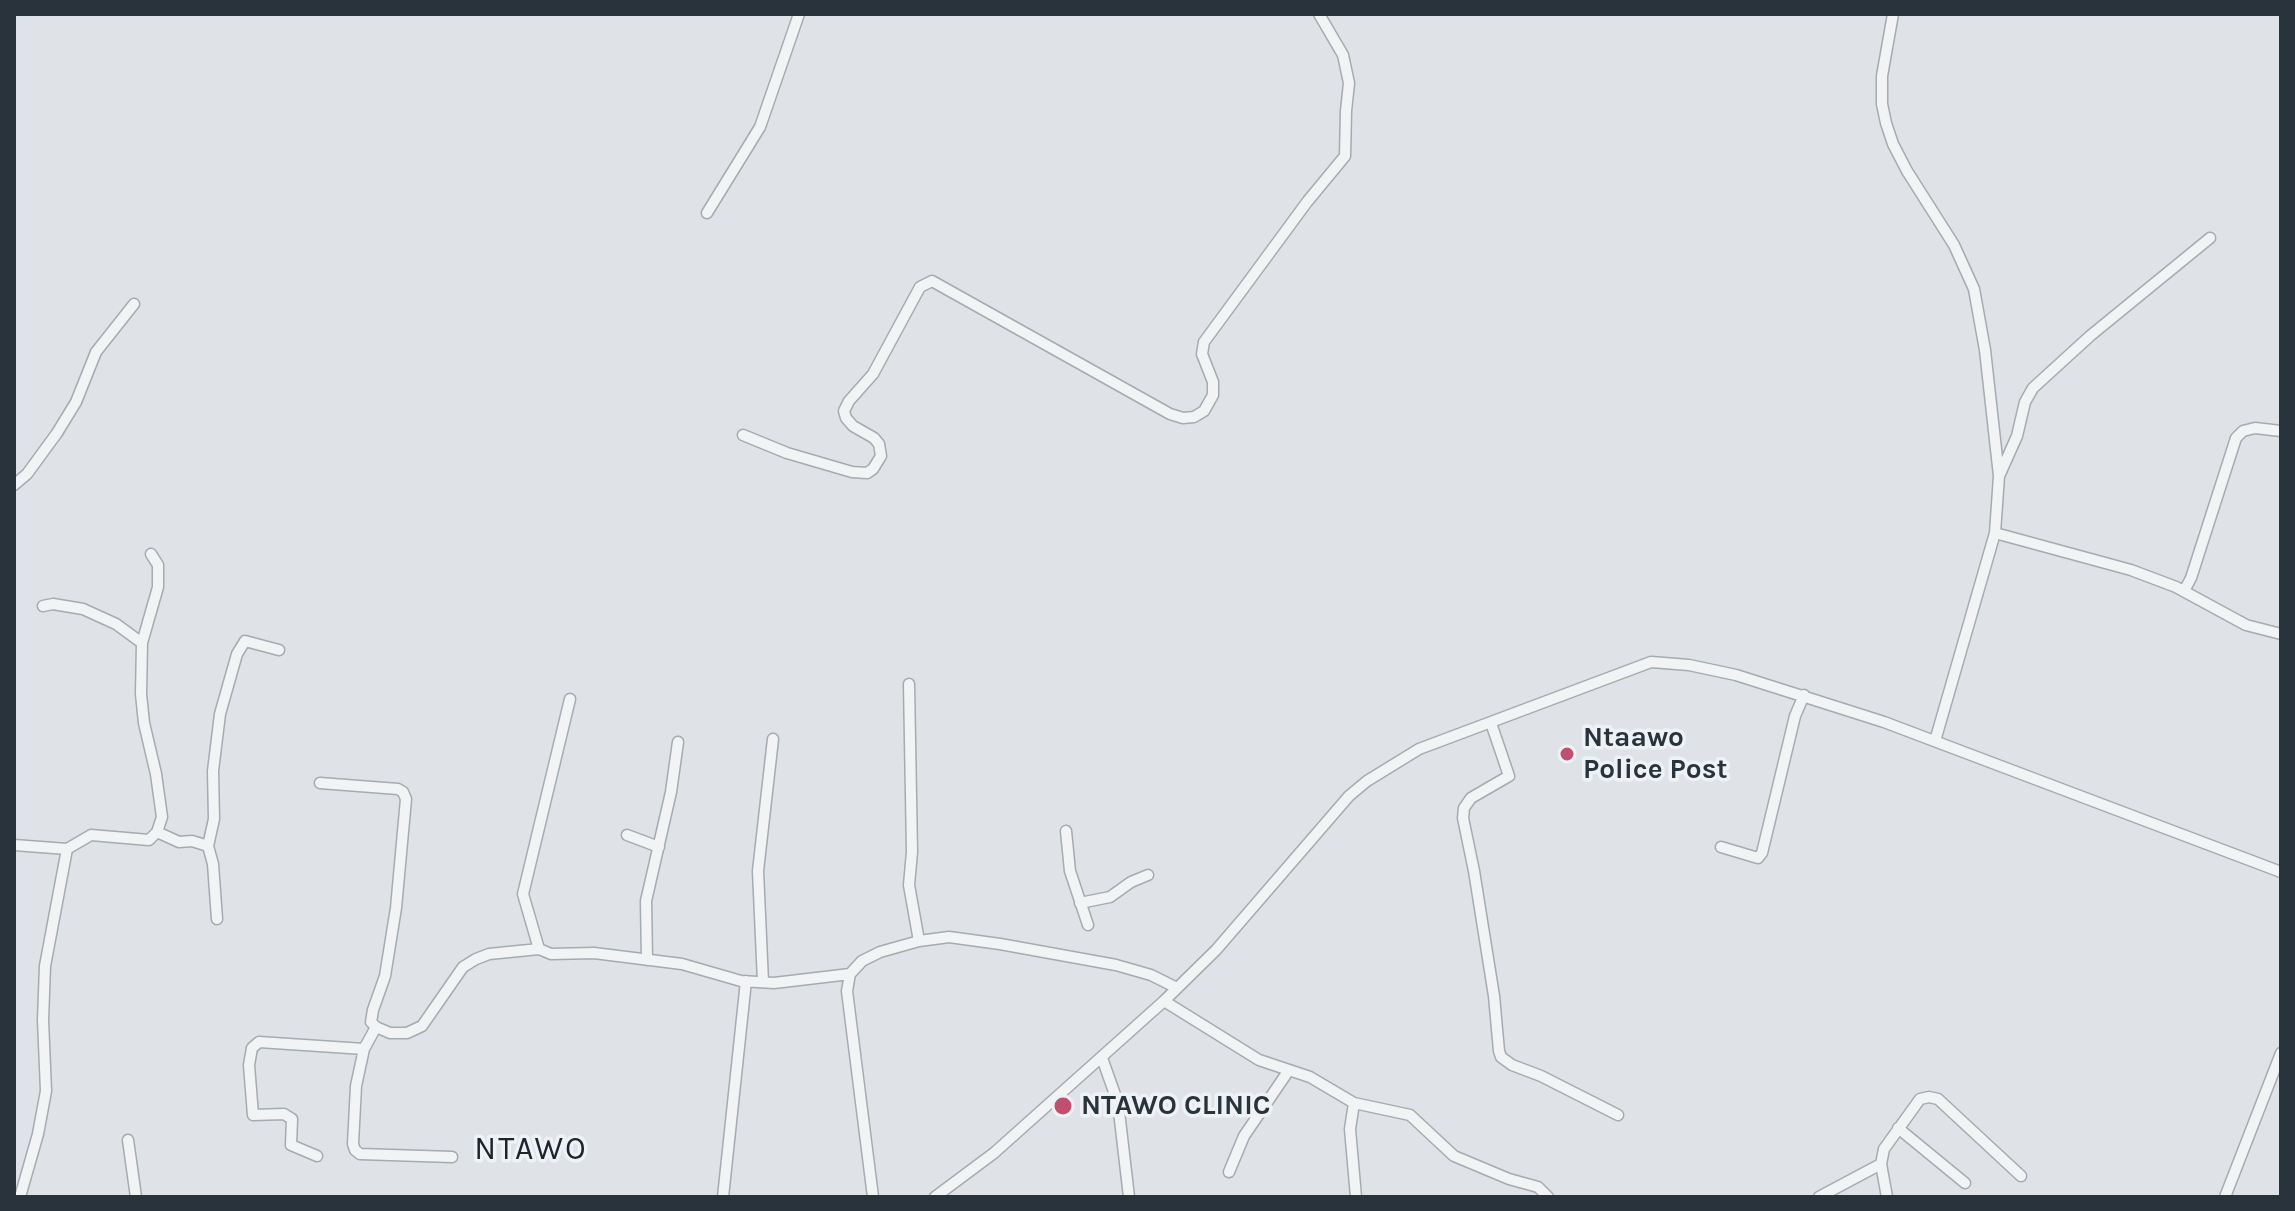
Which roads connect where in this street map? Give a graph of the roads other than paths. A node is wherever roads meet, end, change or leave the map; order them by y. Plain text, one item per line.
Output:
1 (799, 14) edge
2 (1319, 14) edge
3 (1893, 14) edge
4 (707, 213) dead end
5 (2210, 238) dead end
6 (134, 304) dead end
7 (2281, 431) edge
8 (743, 435) dead end
9 (1999, 476) junction
10 (14, 485) edge
11 (1995, 533) junction
12 (151, 554) dead end
13 (2184, 591) junction
14 (43, 606) dead end
15 (2281, 634) edge
16 (142, 643) junction
17 (279, 650) dead end
18 (909, 684) dead end
19 (1804, 695) junction
20 (570, 699) dead end
21 (1491, 723) junction
22 (773, 739) dead end
23 (1935, 741) junction
24 (678, 742) dead end
25 (320, 783) dead end
26 (1066, 831) dead end
27 (157, 832) junction
28 (627, 835) dead end
29 (14, 845) edge
30 (208, 846) junction
31 (659, 847) junction
32 (1721, 847) dead end
33 (67, 849) junction
34 (2281, 872) edge
35 (1148, 875) dead end
36 (1080, 903) junction
37 (217, 919) dead end
38 (1088, 925) dead end
39 (919, 941) junction
40 (539, 949) junction
41 (647, 960) junction
42 (850, 974) junction
43 (746, 981) junction
44 (763, 982) junction
45 (1177, 988) junction
46 (1164, 1001) junction
47 (376, 1027) junction
48 (364, 1049) junction
49 (2281, 1053) edge
50 (1102, 1058) junction
51 (1289, 1070) junction
52 (1354, 1103) junction
53 (1618, 1115) dead end
54 (1898, 1128) junction
55 (128, 1140) dead end
56 (317, 1156) dead end
57 (452, 1157) dead end
58 (1881, 1164) junction
59 (1229, 1172) dead end
60 (2021, 1176) dead end
61 (1965, 1183) dead end
62 (20, 1197) edge
63 (136, 1197) edge
64 (723, 1197) edge
65 (873, 1197) edge
66 (935, 1197) edge
67 (1129, 1197) edge
68 (1356, 1197) edge
69 (1548, 1197) edge
70 (1819, 1197) edge
71 (1887, 1197) edge
72 (2225, 1197) edge

1 - 4 street
2 - 8 street
3 - 9 street
5 - 9 street
6 - 10 street
7 - 13 street
9 - 11 street
11 - 13 street
11 - 23 street
12 - 16 street
13 - 15 street
14 - 16 street
16 - 27 street
17 - 30 street
18 - 39 street
19 - 21 street
19 - 23 street
19 - 32 street
20 - 40 street
21 - 45 street
21 - 53 street
22 - 44 street
23 - 34 street
24 - 31 street
25 - 47 street
26 - 36 street
27 - 30 street
27 - 33 street
28 - 31 street
29 - 33 street
30 - 37 street
31 - 41 street
33 - 62 street
35 - 36 street
36 - 38 street
39 - 42 street
39 - 45 street
40 - 41 street
40 - 47 street
41 - 43 street
42 - 44 street
42 - 65 street
43 - 44 street
43 - 64 street
45 - 46 street
46 - 50 street
46 - 51 street
47 - 48 street
48 - 56 street
48 - 57 street
49 - 72 street
50 - 66 street
50 - 67 street
51 - 52 street
51 - 59 street
52 - 68 street
52 - 69 street
54 - 58 street
54 - 60 street
54 - 61 street
55 - 63 street
58 - 70 street
58 - 71 street

